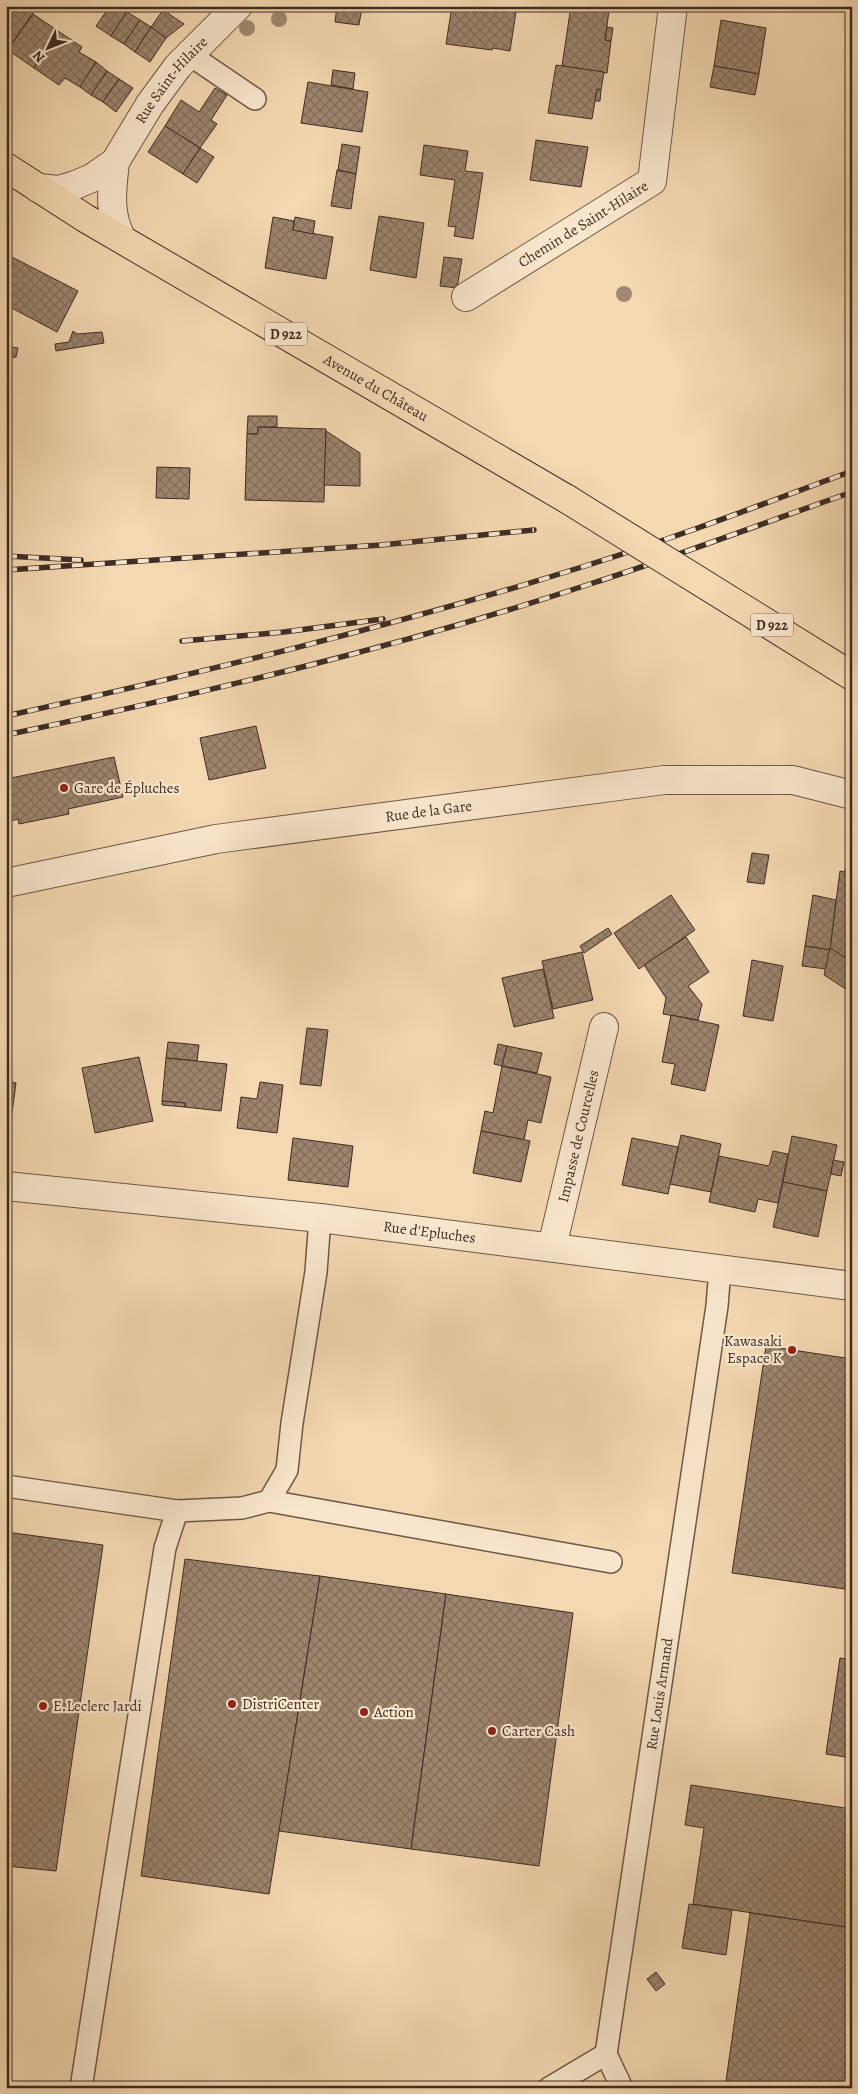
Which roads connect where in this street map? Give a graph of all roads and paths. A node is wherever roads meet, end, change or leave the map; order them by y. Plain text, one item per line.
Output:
1 (238, 6) edge
2 (673, 6) edge
3 (190, 55) junction
4 (255, 99) dead end
5 (114, 162) junction
6 (6, 168) edge
7 (38, 188) junction
8 (122, 239) junction
9 (466, 297) dead end
10 (852, 676) edge
11 (852, 795) edge
12 (6, 883) edge
13 (604, 1026) dead end
14 (6, 1186) edge
15 (320, 1218) junction
16 (552, 1247) junction
17 (720, 1269) junction
18 (852, 1286) edge
19 (6, 1486) edge
20 (269, 1501) junction
21 (177, 1511) junction
22 (612, 1562) dead end
23 (606, 2054) junction
24 (81, 2088) edge
25 (549, 2088) edge
26 (622, 2088) edge

1 - 3 street, Rue Saint-Hilaire
2 - 9 street, Chemin de Saint-Hilaire
3 - 4 lane
3 - 5 street, Rue Saint-Hilaire
5 - 7 street
5 - 8 street
6 - 7 main road, Avenue du Château / D 922
7 - 8 main road, Avenue du Château / D 922
8 - 10 main road, Avenue du Château / D 922, bridge
11 - 12 street, Rue de la Gare
13 - 16 street, Impasse de Courcelles
14 - 15 street, Rue d'Epluches
15 - 16 street, Rue d'Epluches
15 - 20 lane
16 - 17 street, Rue d'Epluches
17 - 18 street, Rue d'Epluches
17 - 23 lane, Rue Louis Armand
19 - 21 lane
20 - 21 lane
20 - 22 lane
21 - 24 lane
23 - 25 lane
23 - 26 lane

